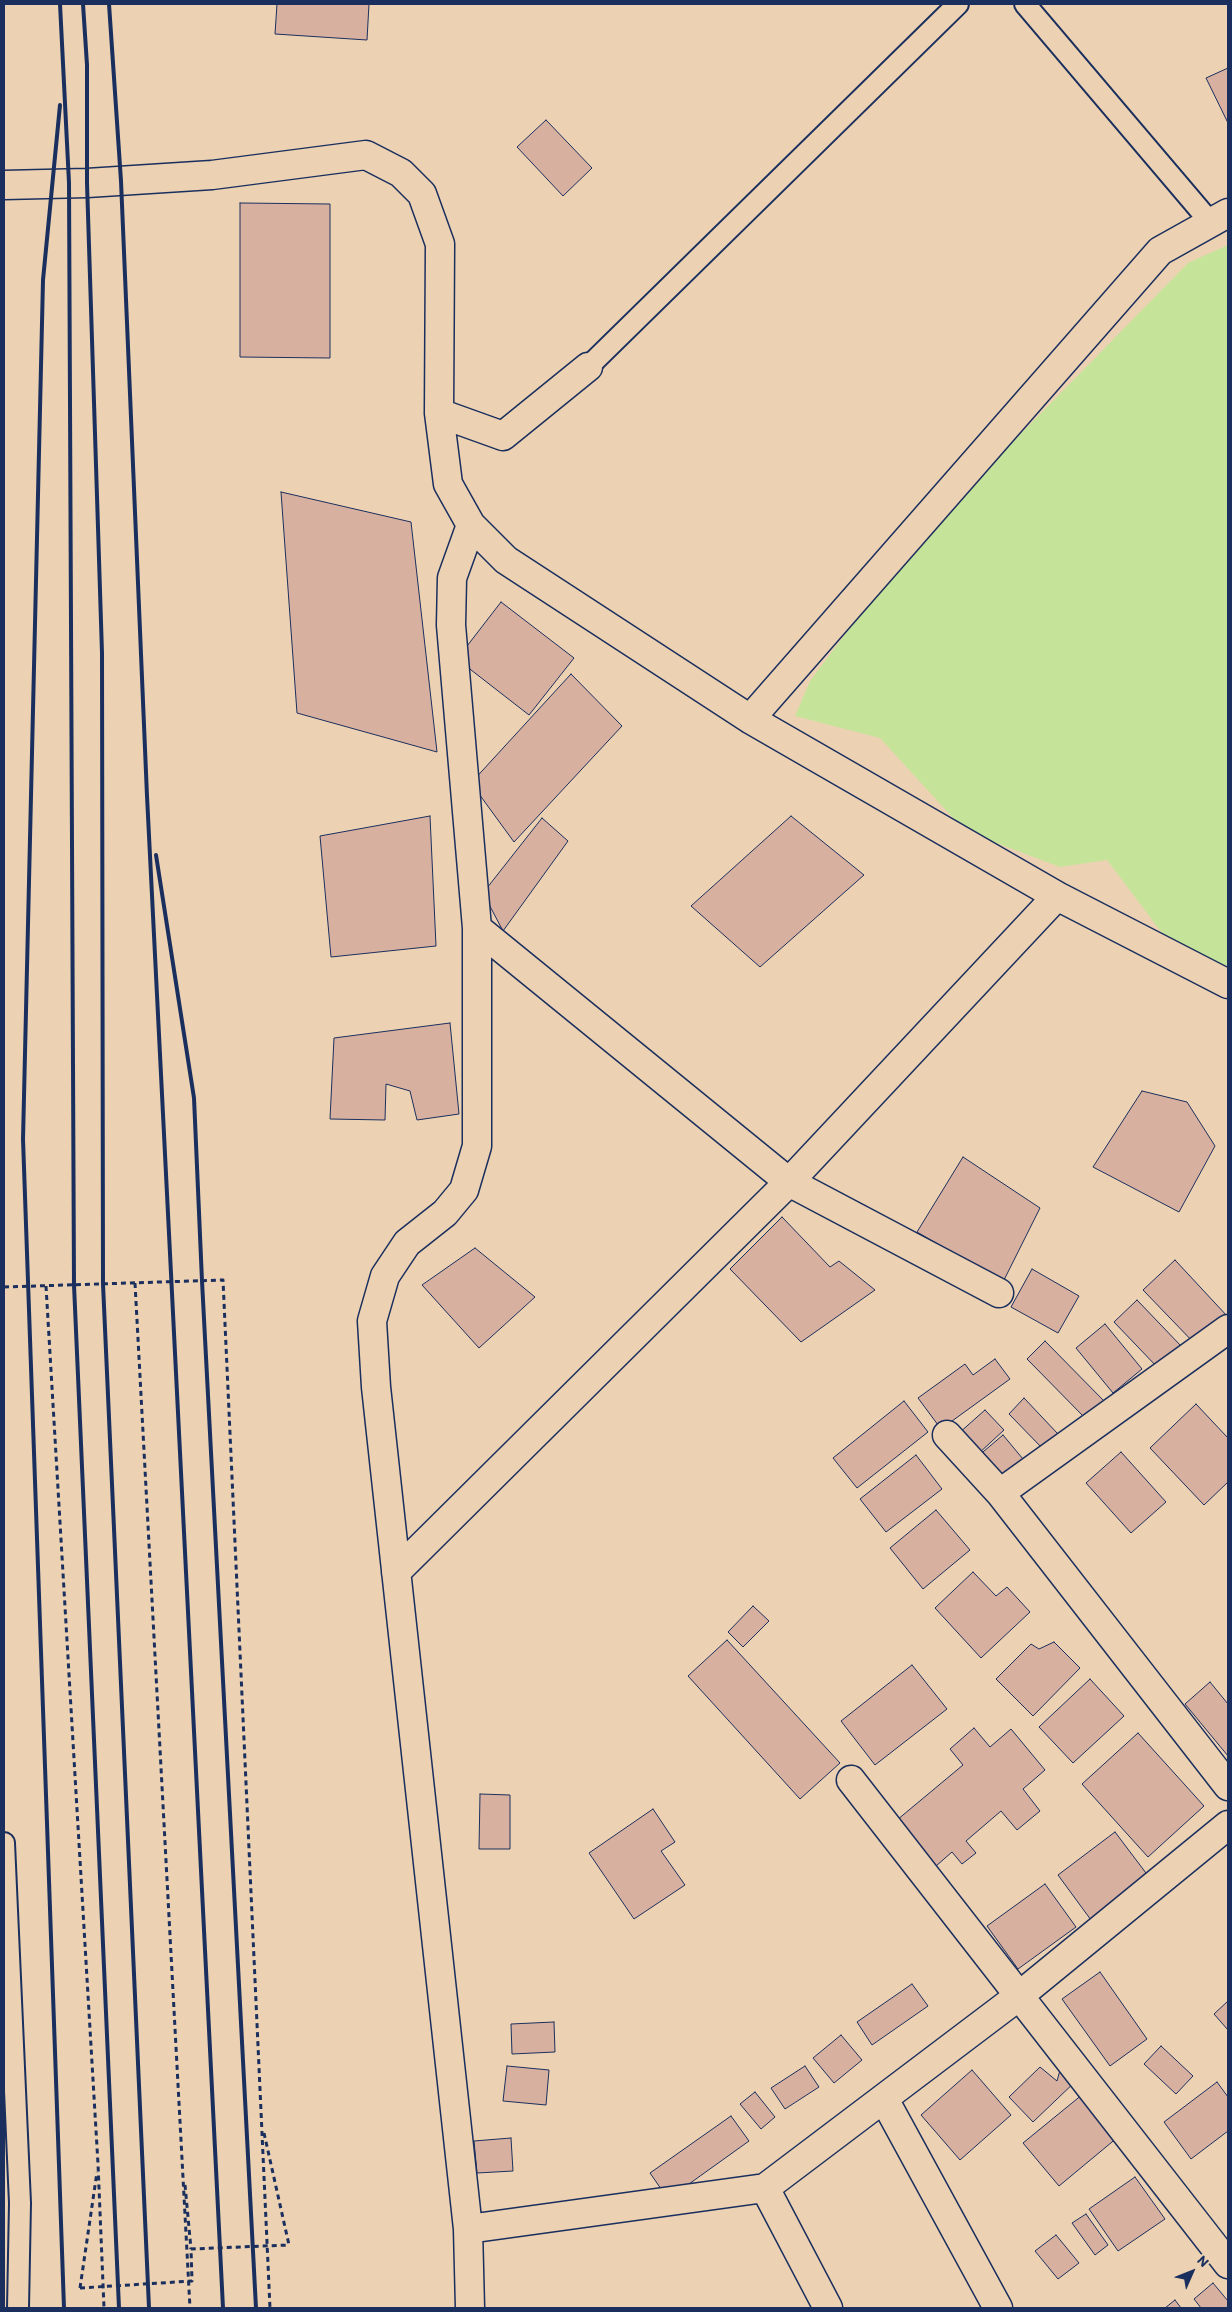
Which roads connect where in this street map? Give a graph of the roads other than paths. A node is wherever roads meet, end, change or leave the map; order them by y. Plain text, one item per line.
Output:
1 (958, 4) edge
2 (1025, 4) edge
3 (4, 185) edge
4 (1220, 218) edge
5 (588, 367) joint
6 (439, 413) junction
7 (470, 525) junction
8 (750, 718) junction
9 (1057, 896) junction
10 (477, 928) junction
11 (1228, 984) edge
12 (789, 1182) junction
13 (999, 1293) dead end
14 (1228, 1329) edge
15 (947, 1435) dead end
16 (1000, 1493) junction
17 (396, 1572) junction
18 (851, 1780) dead end
19 (1228, 1786) edge
20 (1228, 1825) edge
21 (4, 1843) edge
22 (1019, 1996) junction
23 (884, 2099) junction
24 (765, 2188) junction
25 (468, 2229) junction
26 (1228, 2264) edge
27 (18, 2308) edge
28 (470, 2308) edge
29 (828, 2308) edge
30 (998, 2308) edge

1 - 5 lane
2 - 4 lane
3 - 6 street
4 - 8 street
5 - 6 street
6 - 7 street
7 - 8 street
7 - 10 street
8 - 9 street
9 - 11 street
9 - 12 street
10 - 12 street
10 - 17 street
12 - 13 street
12 - 17 street
14 - 16 street
15 - 16 street
16 - 19 street
17 - 25 street
18 - 22 street
20 - 22 street
21 - 27 lane
22 - 23 street
22 - 26 street
23 - 24 street
23 - 30 street
24 - 25 street
24 - 29 street
25 - 28 street

